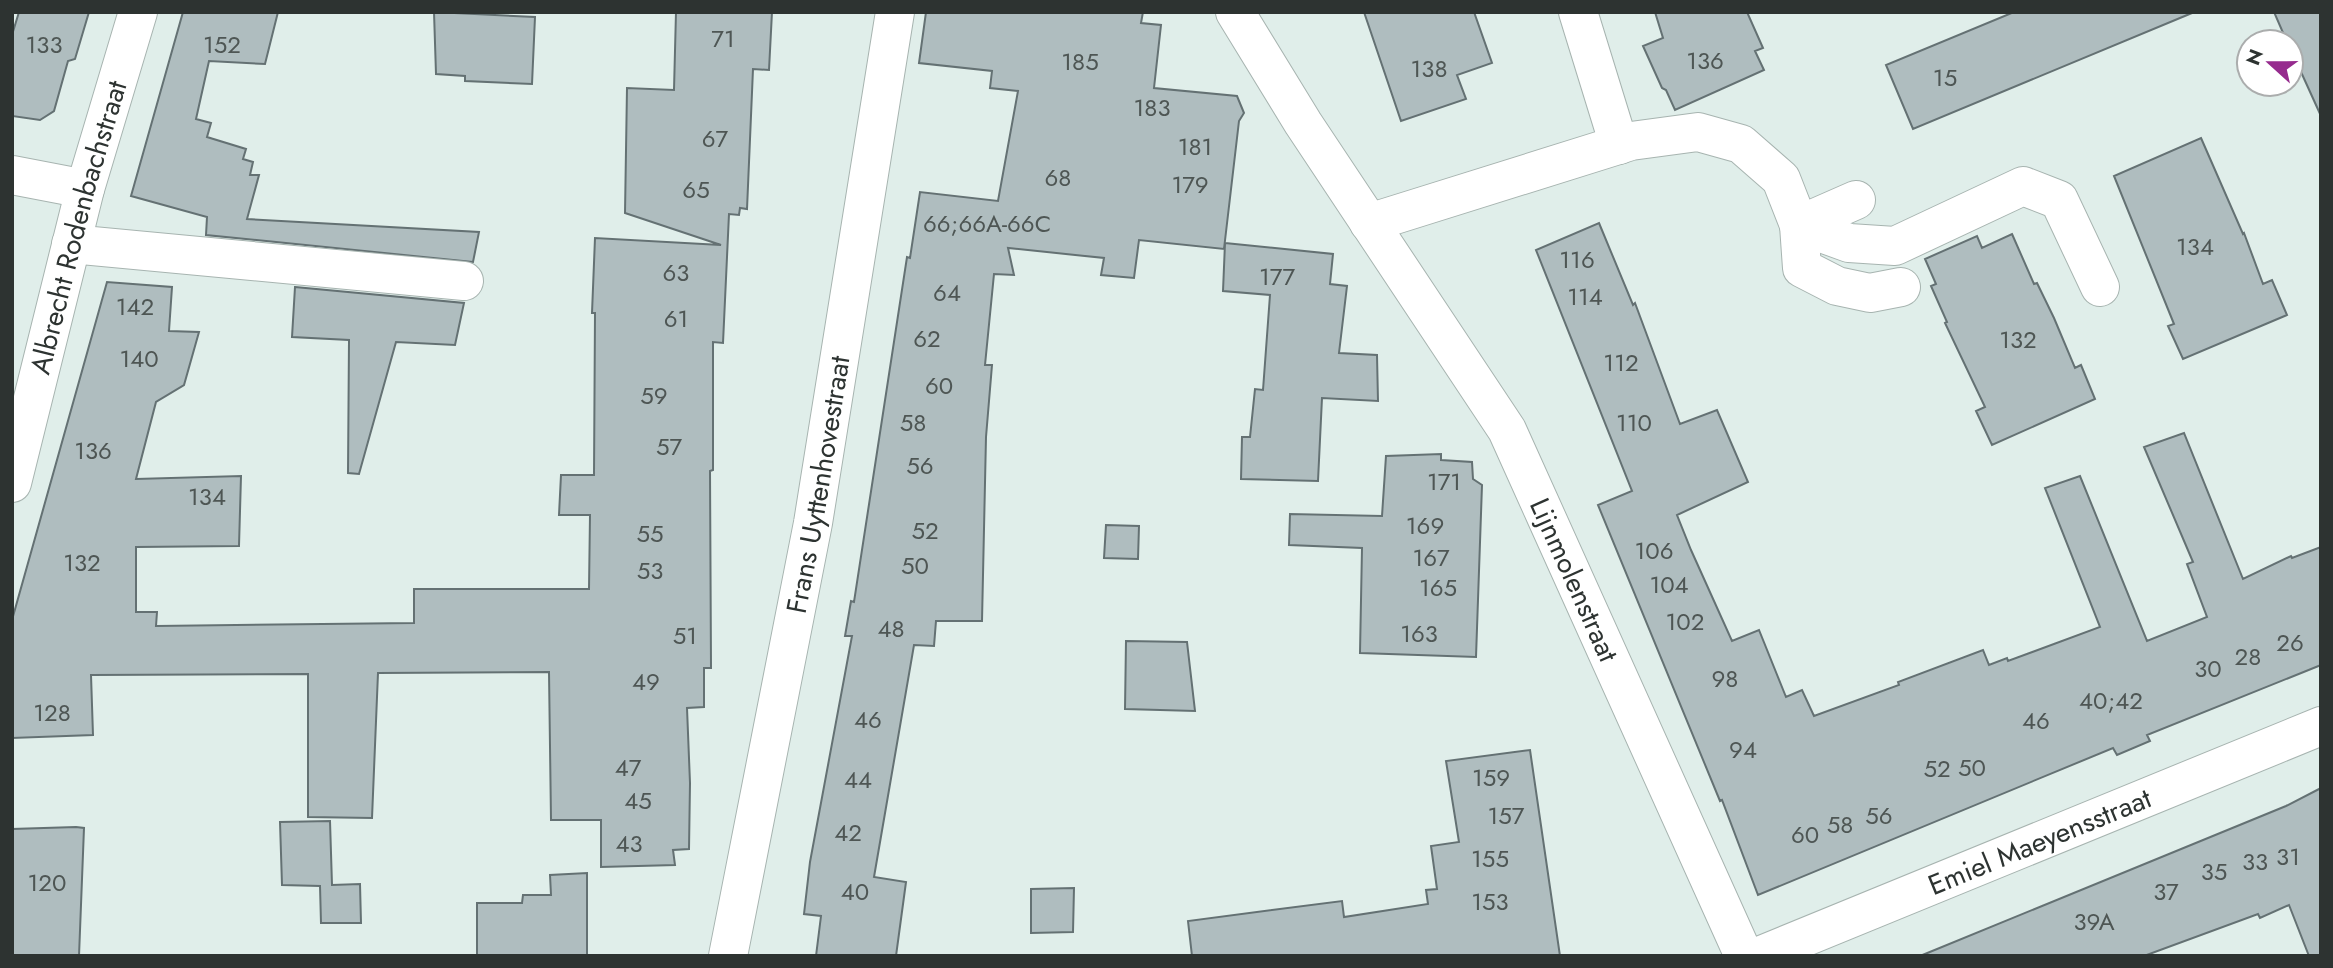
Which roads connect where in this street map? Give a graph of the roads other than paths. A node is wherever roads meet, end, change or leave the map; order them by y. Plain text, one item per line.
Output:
1 (138, 12) edge
2 (895, 12) edge
3 (1235, 12) edge
4 (1578, 12) edge
5 (1619, 145) junction
6 (12, 174) edge
7 (85, 189) junction
8 (1856, 200) dead end
9 (1369, 223) junction
10 (1799, 225) junction
11 (71, 244) junction
12 (464, 281) dead end
13 (1901, 287) dead end
14 (2100, 287) dead end
15 (12, 483) edge
16 (2321, 726) edge
17 (728, 956) edge
18 (1744, 956) edge
19 (1759, 956) edge

1 - 7 street, Albrecht Rodenbachstraat
2 - 17 street, Frans Uyttenhovestraat
3 - 9 street, Lijnmolenstraat
4 - 5 street
5 - 9 street
5 - 10 street
6 - 7 street
7 - 11 street, Albrecht Rodenbachstraat
8 - 10 street
9 - 18 street, Lijnmolenstraat
10 - 13 street
10 - 14 street
11 - 12 street
11 - 15 street, Albrecht Rodenbachstraat
16 - 19 street, Emiel Maeyensstraat

